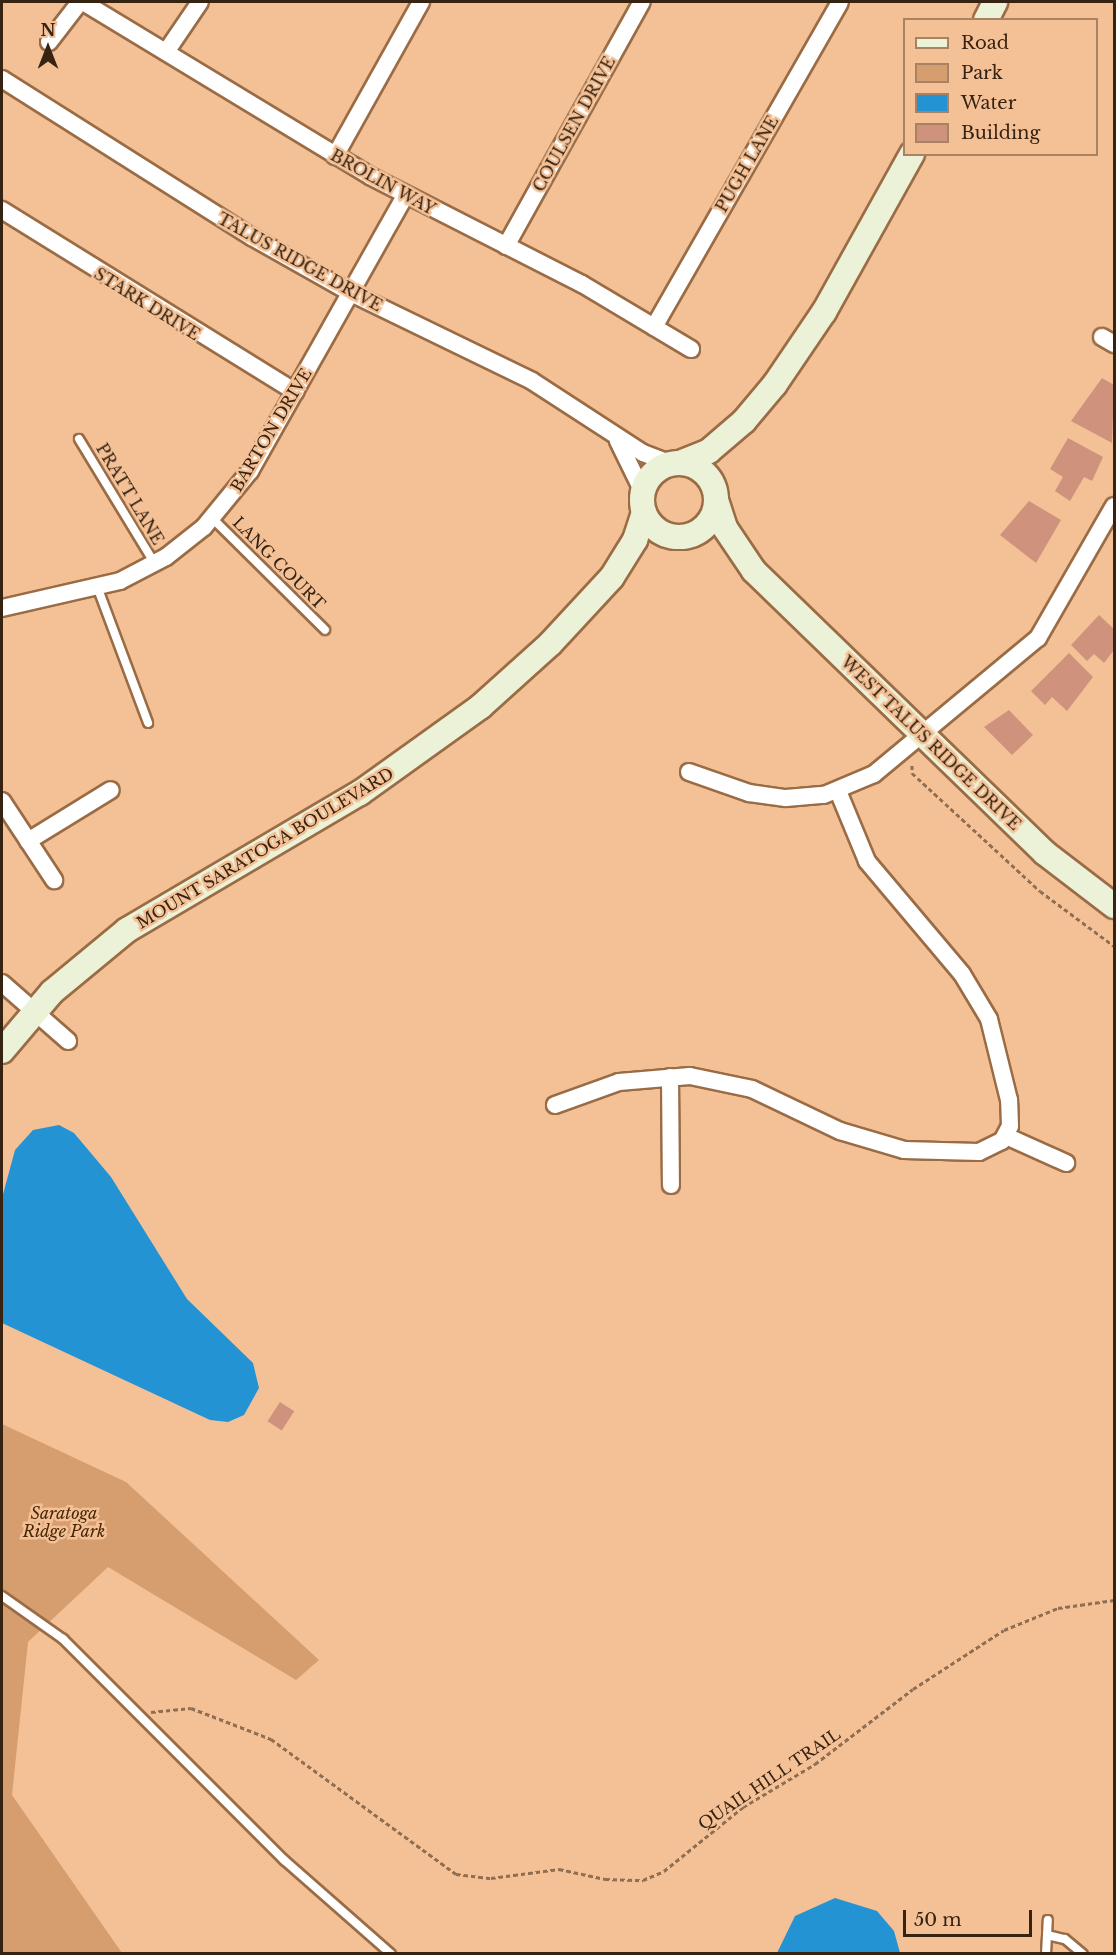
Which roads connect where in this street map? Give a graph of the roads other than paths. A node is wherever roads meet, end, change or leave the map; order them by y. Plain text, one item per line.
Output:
1 (82, 2) edge
2 (200, 2) edge
3 (421, 2) edge
4 (642, 2) edge
5 (840, 2) edge
6 (996, 2) edge
7 (987, 18) edge
8 (49, 42) dead end
9 (166, 52) junction
10 (2, 79) edge
11 (334, 156) junction
12 (911, 156) edge
13 (405, 196) junction
14 (2, 210) edge
15 (506, 246) junction
16 (351, 292) junction
17 (654, 327) junction
18 (691, 349) dead end
19 (295, 392) junction
20 (744, 421) junction
21 (607, 429) junction
22 (79, 439) dead end
23 (676, 464) junction
24 (716, 495) junction
25 (643, 502) junction
26 (1114, 506) edge
27 (212, 518) junction
28 (681, 536) junction
29 (155, 564) junction
30 (754, 571) junction
31 (612, 577) junction
32 (98, 590) junction
33 (2, 608) edge
34 (325, 630) dead end
35 (148, 723) dead end
36 (926, 737) junction
37 (689, 772) dead end
38 (111, 790) dead end
39 (838, 791) junction
40 (2, 801) edge
41 (28, 841) junction
42 (54, 880) dead end
43 (1114, 906) edge
44 (2, 983) edge
45 (33, 1013) junction
46 (69, 1041) dead end
47 (2, 1051) edge
48 (670, 1077) junction
49 (555, 1105) dead end
50 (1006, 1136) junction
51 (1066, 1163) dead end
52 (671, 1185) dead end
53 (2, 1596) edge
54 (1048, 1920) dead end
55 (1047, 1935) junction
56 (391, 1953) edge
57 (1046, 1953) edge
58 (1083, 1953) edge

1 - 8 street
1 - 9 street, BROLIN WAY
2 - 9 street
3 - 11 street
4 - 15 street, COULSEN DRIVE
5 - 17 street, PUGH LANE
6 - 7 street
9 - 11 street, BROLIN WAY
10 - 16 street, TALUS RIDGE DRIVE
11 - 13 street, BROLIN WAY
12 - 20 street
13 - 15 street, BROLIN WAY
13 - 16 street, BARTON DRIVE
14 - 19 street, STARK DRIVE
15 - 17 street, BROLIN WAY
16 - 19 street, BARTON DRIVE
16 - 21 street, TALUS RIDGE DRIVE
17 - 18 street, BROLIN WAY
19 - 27 street, BARTON DRIVE
20 - 23 street
20 - 24 street
21 - 23 street, TALUS RIDGE DRIVE
21 - 25 street, TALUS RIDGE DRIVE
22 - 29 lane, PRATT LANE
23 - 24 street
23 - 25 street
24 - 28 street
24 - 30 street, WEST TALUS RIDGE DRIVE
25 - 28 street
25 - 31 street, MOUNT SARATOGA BOULEVARD
26 - 36 street
27 - 29 street, BARTON DRIVE
27 - 34 lane, LANG COURT
28 - 30 street, WEST TALUS RIDGE DRIVE
28 - 31 street, MOUNT SARATOGA BOULEVARD
29 - 32 street, BARTON DRIVE
30 - 36 street, WEST TALUS RIDGE DRIVE
31 - 45 street, MOUNT SARATOGA BOULEVARD
32 - 33 street, BARTON DRIVE
32 - 35 lane
36 - 39 street
36 - 43 street, WEST TALUS RIDGE DRIVE
37 - 39 street
38 - 41 street
39 - 50 street
40 - 41 street
41 - 42 street
44 - 45 street
45 - 46 street
45 - 47 street, MOUNT SARATOGA BOULEVARD
48 - 49 street
48 - 50 street
48 - 52 street
50 - 51 street
53 - 56 lane
54 - 55 lane
55 - 57 lane
55 - 58 lane

